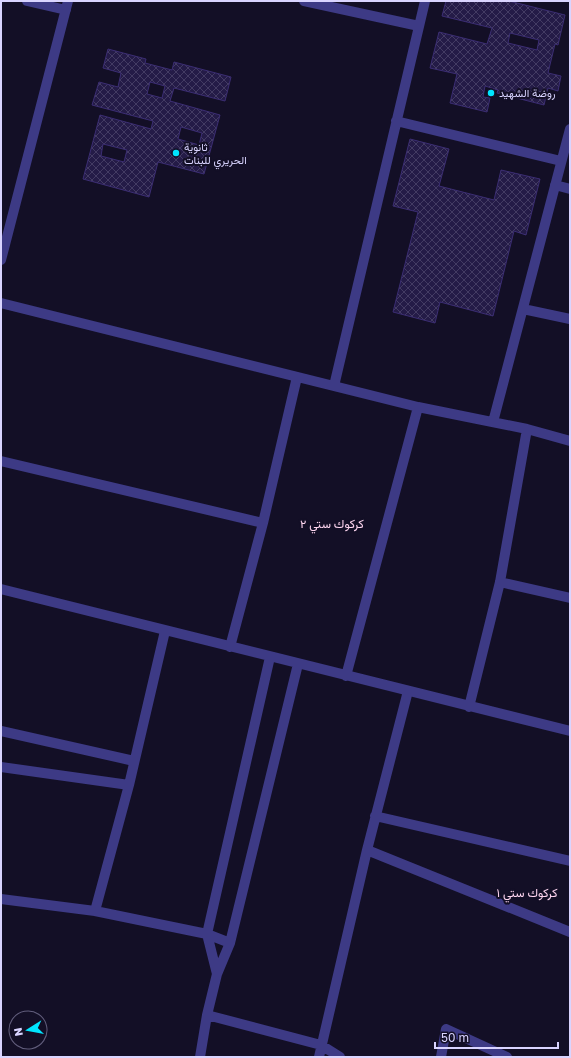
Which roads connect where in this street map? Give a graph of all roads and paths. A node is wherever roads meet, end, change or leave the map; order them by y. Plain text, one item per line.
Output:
1 (27, 1) edge
2 (304, 1) edge
3 (425, 1) edge
4 (67, 6) edge
5 (419, 26) junction
6 (396, 121) junction
7 (570, 129) edge
8 (562, 161) junction
9 (555, 185) junction
10 (570, 189) edge
11 (1, 260) edge
12 (1, 303) edge
13 (523, 309) junction
14 (570, 319) edge
15 (297, 376) junction
16 (334, 386) junction
17 (418, 406) junction
18 (493, 422) junction
19 (527, 429) junction
20 (570, 441) edge
21 (1, 461) edge
22 (263, 523) junction
23 (500, 582) junction
24 (1, 589) edge
25 (570, 598) edge
26 (165, 630) junction
27 (230, 647) junction
28 (270, 657) junction
29 (298, 664) junction
30 (346, 676) junction
31 (408, 691) junction
32 (469, 706) junction
33 (1, 730) edge
34 (570, 731) edge
35 (134, 761) junction
36 (1, 768) edge
37 (129, 784) junction
38 (376, 816) junction
39 (367, 850) junction
40 (570, 861) edge
41 (1, 899) edge
42 (95, 911) junction
43 (570, 932) edge
44 (207, 934) junction
45 (230, 943) junction
46 (216, 974) junction
47 (207, 1015) junction
48 (321, 1045) junction
49 (200, 1057) edge
50 (319, 1057) edge
51 (340, 1057) edge
52 (441, 1057) edge
53 (507, 1057) edge

1 - 4 street
2 - 5 street
3 - 5 street
4 - 11 street
5 - 6 street
6 - 8 street
6 - 16 street
7 - 8 street
8 - 9 street
9 - 10 street
9 - 13 street
12 - 15 street
13 - 14 street
13 - 18 street
15 - 16 street
15 - 22 street
16 - 17 street
17 - 18 street
17 - 30 street
18 - 19 street
19 - 20 street
19 - 23 street
21 - 22 street
22 - 27 street
23 - 25 street
23 - 32 street
24 - 26 street
26 - 27 street
26 - 35 street
27 - 28 street
28 - 29 street
28 - 44 street
29 - 30 street
29 - 45 street
30 - 31 street
31 - 32 street
31 - 38 street
32 - 34 street
33 - 35 street
35 - 37 street
36 - 37 street
37 - 42 street
38 - 39 street
38 - 40 street
39 - 43 street
39 - 48 street
41 - 42 street
42 - 44 street
44 - 45 street
44 - 46 street
45 - 46 street
46 - 47 street
47 - 48 street
47 - 49 street
48 - 50 street
48 - 51 street
52 - 53 street

